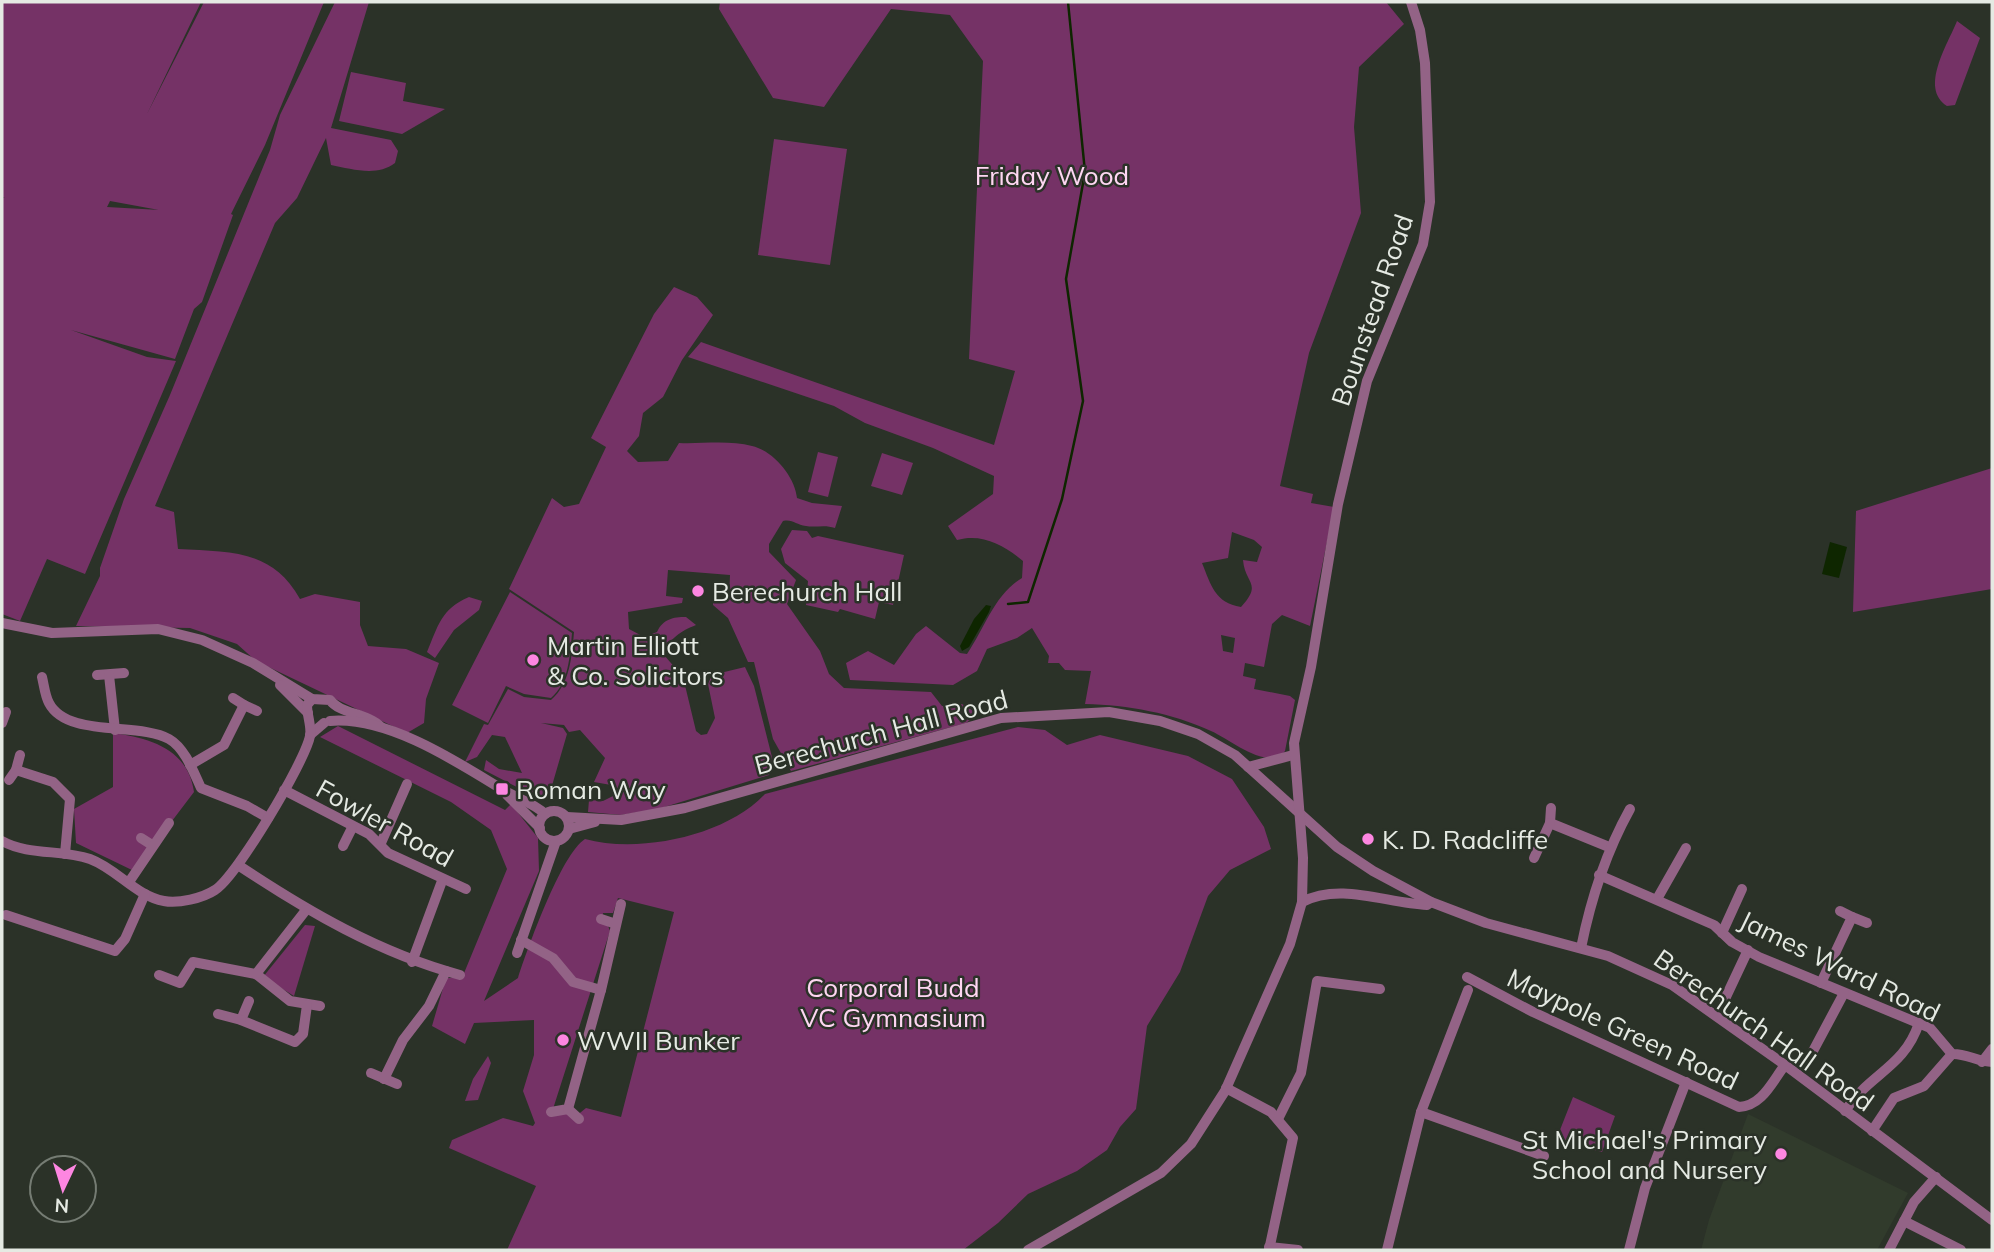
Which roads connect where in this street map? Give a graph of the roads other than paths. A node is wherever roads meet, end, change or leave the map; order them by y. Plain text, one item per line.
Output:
1 (1411, 2) edge
2 (2, 623) edge
3 (124, 673) dead end
4 (109, 674) junction
5 (97, 675) dead end
6 (42, 677) dead end
7 (276, 678) junction
8 (233, 698) dead end
9 (312, 699) junction
10 (333, 704) junction
11 (244, 705) junction
12 (257, 710) dead end
13 (309, 716) junction
14 (327, 722) junction
15 (381, 727) junction
16 (115, 730) junction
17 (310, 735) junction
18 (20, 755) dead end
19 (1293, 755) junction
20 (190, 765) junction
21 (1248, 767) junction
22 (16, 770) junction
23 (9, 780) dead end
24 (407, 784) dead end
25 (284, 790) junction
26 (505, 791) junction
27 (1551, 808) dead end
28 (1630, 809) dead end
29 (545, 814) junction
30 (1299, 815) junction
31 (567, 817) junction
32 (268, 818) junction
33 (599, 821) junction
34 (169, 822) dead end
35 (1550, 823) junction
36 (352, 828) junction
37 (540, 828) junction
38 (569, 829) junction
39 (1319, 831) junction
40 (141, 838) dead end
41 (2, 841) edge
42 (556, 841) junction
43 (381, 843) junction
44 (152, 845) junction
45 (1302, 845) junction
46 (344, 846) dead end
47 (1609, 847) junction
48 (1686, 848) dead end
49 (65, 854) junction
50 (1534, 858) dead end
51 (238, 865) junction
52 (1599, 875) junction
53 (442, 881) junction
54 (129, 882) junction
55 (1742, 889) dead end
56 (466, 890) dead end
57 (145, 894) junction
58 (1657, 899) junction
59 (1302, 902) junction
60 (1431, 902) junction
61 (621, 904) dead end
62 (306, 910) junction
63 (1840, 911) dead end
64 (6, 915) dead end
65 (1852, 917) junction
66 (601, 919) dead end
67 (1867, 923) dead end
68 (616, 924) junction
69 (1722, 933) junction
70 (521, 940) junction
71 (1581, 948) junction
72 (1748, 950) junction
73 (517, 953) dead end
74 (412, 962) junction
75 (446, 971) junction
76 (256, 974) junction
77 (159, 975) dead end
78 (460, 975) dead end
79 (1467, 977) dead end
80 (1821, 984) junction
81 (1380, 989) dead end
82 (601, 990) junction
83 (1468, 990) dead end
84 (1843, 993) junction
85 (1724, 1000) dead end
86 (249, 1001) dead end
87 (307, 1005) junction
88 (320, 1006) dead end
89 (218, 1014) dead end
90 (241, 1020) junction
91 (1919, 1023) junction
92 (1992, 1049) edge
93 (1812, 1053) dead end
94 (1952, 1054) junction
95 (1987, 1062) edge
96 (1785, 1065) junction
97 (371, 1073) dead end
98 (384, 1079) junction
99 (1686, 1082) junction
100 (397, 1084) dead end
101 (1226, 1088) junction
102 (568, 1109) junction
103 (1845, 1111) junction
104 (551, 1112) dead end
105 (1421, 1112) junction
106 (579, 1119) dead end
107 (1278, 1119) junction
108 (1872, 1131) junction
109 (1544, 1156) dead end
110 (1936, 1177) junction
111 (1992, 1220) edge
112 (1903, 1222) junction
113 (1269, 1249) edge
114 (1028, 1250) edge
115 (1298, 1250) edge
116 (1387, 1250) edge
117 (1629, 1250) edge
118 (1889, 1250) edge
119 (1961, 1250) edge

1 - 19 street, Bounstead Road
2 - 7 street
3 - 4 street
4 - 5 street
4 - 16 street
6 - 16 street
7 - 9 street
7 - 13 street
8 - 11 street
9 - 10 street
9 - 13 street
10 - 14 street
10 - 15 street
11 - 12 street
11 - 20 street
13 - 14 street
13 - 17 street
14 - 15 street
14 - 17 street
15 - 26 street
16 - 20 street
17 - 25 street
18 - 22 street
19 - 21 street
19 - 30 street, Bounstead Road
20 - 32 street
21 - 30 street, Berechurch Hall Road
21 - 33 street, Berechurch Hall Road
22 - 23 street
22 - 49 street
24 - 43 street
25 - 32 street
25 - 36 street, Fowler Road
26 - 29 street
26 - 37 street
27 - 35 street
28 - 47 street
29 - 31 street
29 - 37 street
30 - 39 street, Berechurch Hall Road
30 - 45 street, Bounstead Road
31 - 33 street, Berechurch Hall Road
31 - 38 street
32 - 51 street
33 - 38 street, Berechurch Hall Road
34 - 44 street
35 - 47 street
35 - 50 street
36 - 43 street, Fowler Road
36 - 46 street
37 - 42 street
38 - 42 street
39 - 45 street
39 - 60 street, Berechurch Hall Road
40 - 44 street
41 - 49 street
42 - 70 street
43 - 53 street, Fowler Road
44 - 54 street
45 - 59 street, Bounstead Road
47 - 52 street
48 - 58 street
49 - 54 street
51 - 57 street
51 - 62 street
52 - 58 street, James Ward Road
52 - 71 street
53 - 56 street, Fowler Road
53 - 74 street
54 - 57 street
55 - 69 street
57 - 64 street
58 - 69 street, James Ward Road
59 - 60 street
59 - 101 street, Bounstead Road
60 - 71 street, Berechurch Hall Road
61 - 68 street
62 - 74 street
62 - 76 street
63 - 65 street
65 - 67 street
65 - 80 street
66 - 68 street
68 - 82 street
69 - 72 street, James Ward Road
70 - 73 street
70 - 82 street
71 - 96 street, Berechurch Hall Road
72 - 80 street, James Ward Road
72 - 85 street
74 - 75 street
75 - 78 street
75 - 98 street
76 - 77 street
76 - 87 street
79 - 99 street, Maypole Green Road
80 - 84 street, James Ward Road
81 - 107 street
82 - 102 street
83 - 105 street
84 - 91 street, James Ward Road
84 - 93 street
86 - 90 street
87 - 88 street
87 - 90 street
89 - 90 street
91 - 94 street, James Ward Road
91 - 103 street
92 - 95 street, James Ward Road
94 - 95 street, James Ward Road
94 - 108 street
96 - 99 street, Maypole Green Road
96 - 103 street, Berechurch Hall Road
97 - 98 street
98 - 100 street
99 - 117 street
101 - 107 street
101 - 114 street, Bounstead Road
102 - 104 street
102 - 106 street
103 - 108 street, Berechurch Hall Road
105 - 109 street
105 - 116 street
107 - 113 street
108 - 110 street, Berechurch Hall Road
110 - 111 street, Berechurch Hall Road
110 - 112 street
112 - 118 street
112 - 119 street
113 - 115 street

